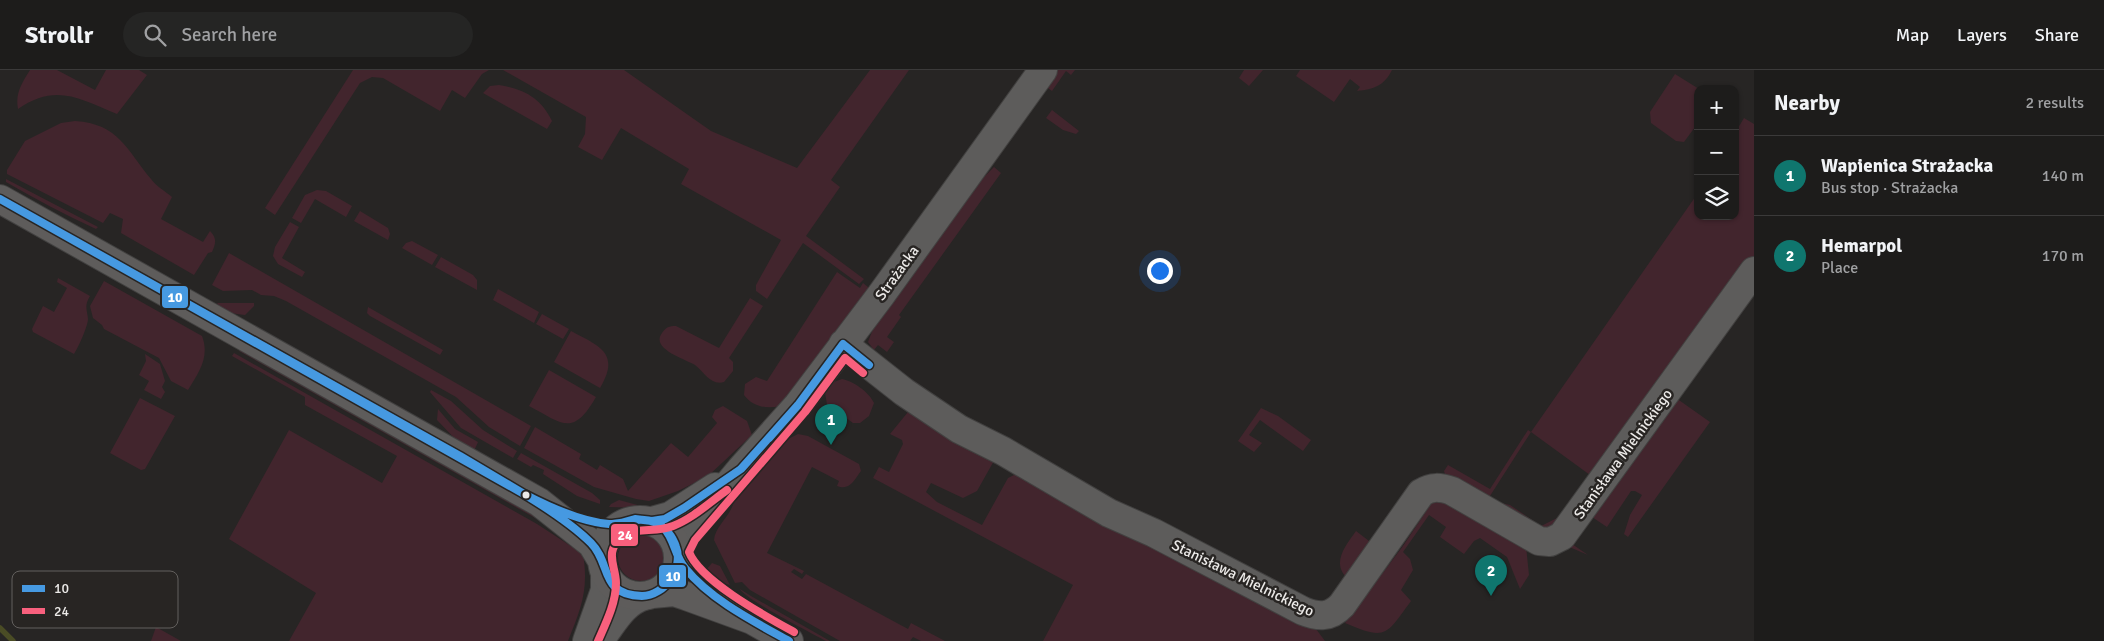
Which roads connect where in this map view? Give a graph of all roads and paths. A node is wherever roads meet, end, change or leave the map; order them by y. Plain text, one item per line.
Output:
1 (1043, 70) edge
2 (0, 199) edge
3 (1754, 271) edge
4 (843, 344) junction
5 (741, 469) junction
6 (539, 502) junction
7 (652, 521) junction
8 (623, 523) junction
9 (678, 554) junction
10 (603, 567) junction
11 (648, 595) junction
12 (752, 620) junction
13 (587, 641) edge
14 (599, 641) edge
15 (789, 641) edge

1 - 4 street, Strażacka
2 - 6 main road
3 - 4 street, Stanisława Mielnickiego
4 - 5 street, Strażacka
5 - 7 street, Strażacka
5 - 9 street, Strażacka
6 - 8 main road
6 - 10 main road
7 - 8 main road
7 - 9 main road
8 - 10 main road
9 - 11 main road
9 - 12 main road
10 - 11 main road
10 - 13 street
11 - 12 main road
11 - 14 street
12 - 15 main road

